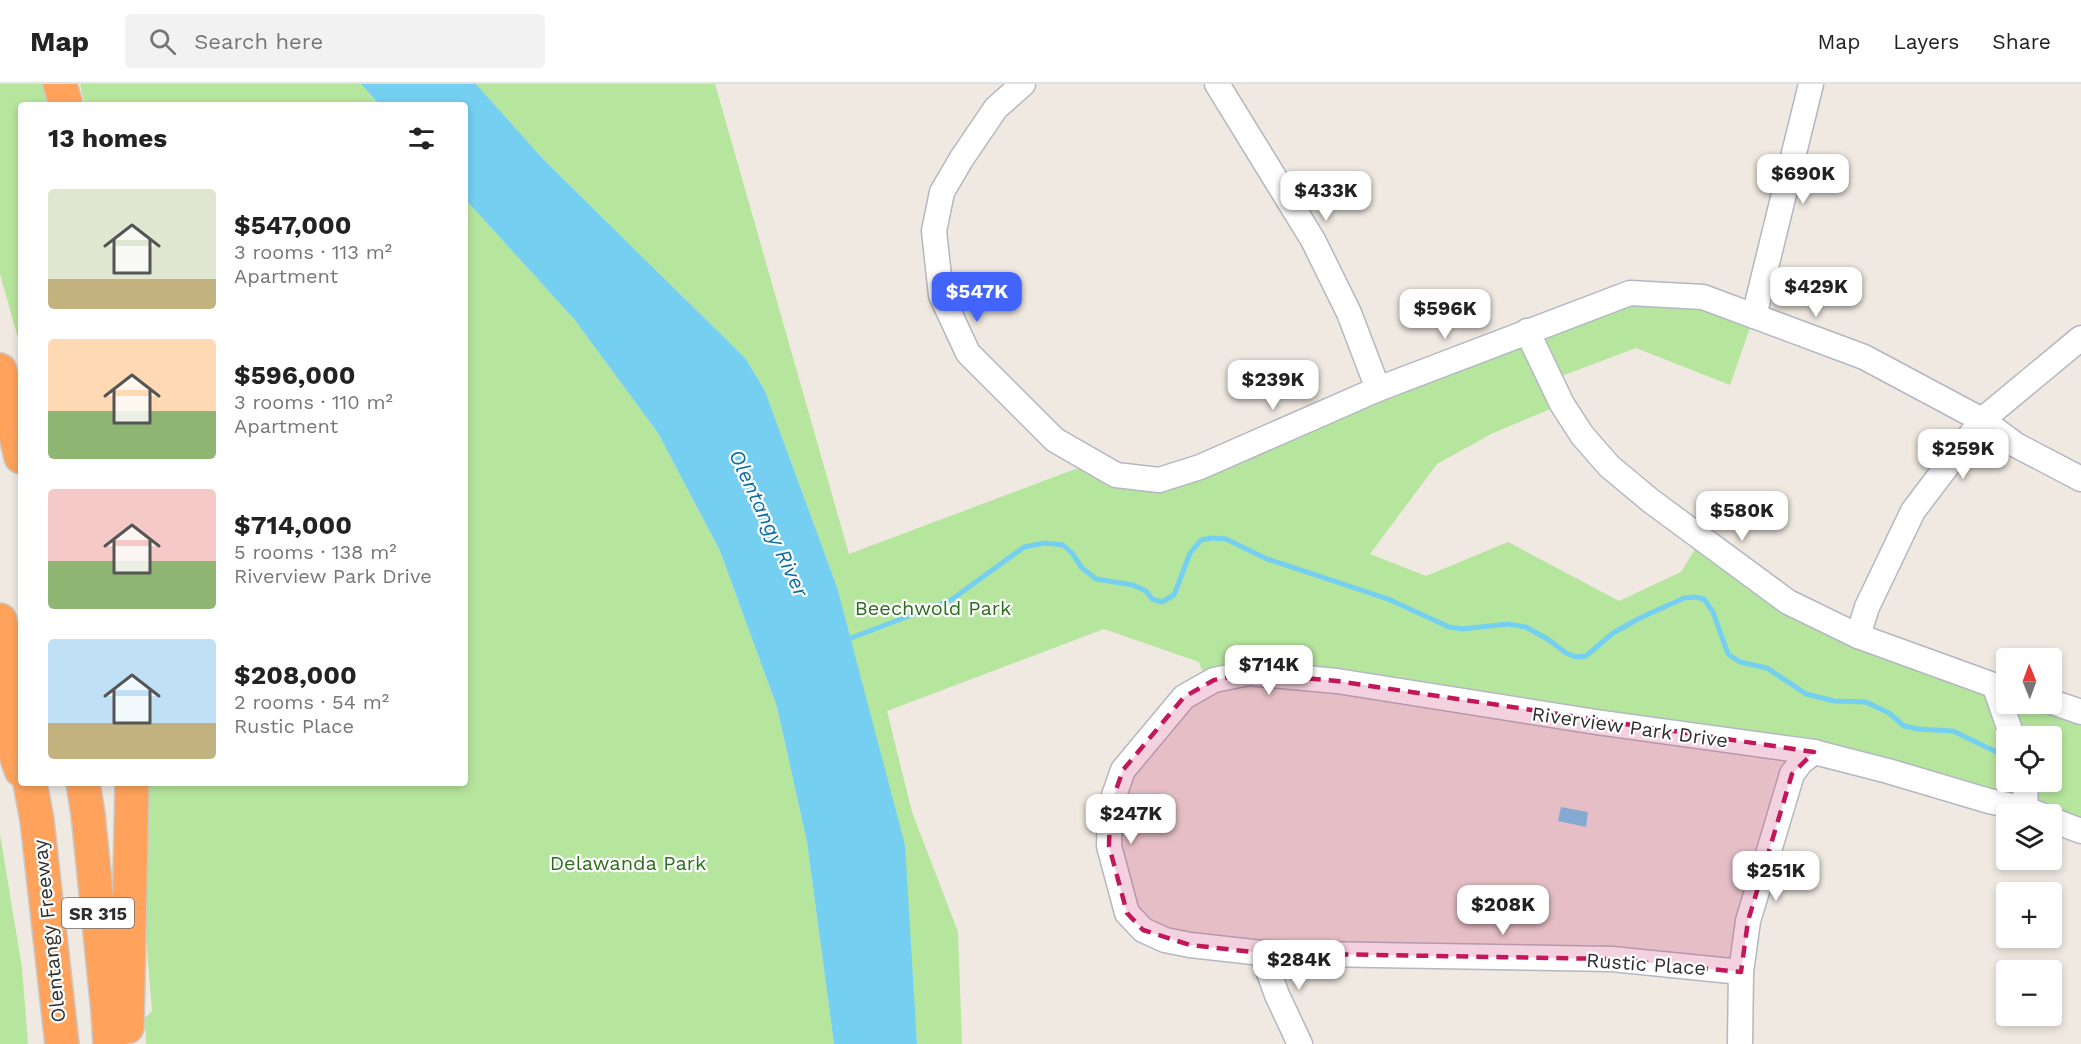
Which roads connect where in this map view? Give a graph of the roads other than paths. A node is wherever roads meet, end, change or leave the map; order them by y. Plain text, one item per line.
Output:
1 (60, 84) edge
2 (1023, 84) edge
3 (1217, 84) edge
4 (1811, 84) edge
5 (65, 102) edge
6 (1754, 316) junction
7 (1527, 331) junction
8 (2081, 338) edge
9 (0, 370) edge
10 (1377, 388) junction
11 (1982, 420) junction
12 (18, 444) edge
13 (2081, 479) edge
14 (0, 620) edge
15 (1858, 636) junction
16 (1996, 687) edge
17 (0, 704) edge
18 (2062, 705) edge
19 (2081, 712) edge
20 (18, 715) edge
21 (1814, 752) junction
22 (18, 761) edge
23 (26, 786) edge
24 (31, 786) edge
25 (83, 786) edge
26 (132, 786) edge
27 (2001, 804) edge
28 (37, 820) junction
29 (2062, 824) edge
30 (2081, 831) edge
31 (1262, 953) junction
32 (1741, 972) junction
33 (62, 1044) edge
34 (110, 1044) edge
35 (127, 1044) edge
36 (1300, 1044) edge
37 (1740, 1044) edge

1 - 5 highway
2 - 10 street
3 - 10 street
4 - 6 street
6 - 7 street
6 - 11 street
7 - 10 street
7 - 15 street
8 - 11 street
9 - 12 highway
11 - 13 street
11 - 15 street
14 - 20 highway
15 - 16 street
17 - 22 highway
18 - 19 street
21 - 27 street, Riverview Park Drive
21 - 31 street, Riverview Park Drive
21 - 32 street
23 - 28 highway
24 - 28 highway, Olentangy Freeway / SR 315
25 - 34 highway, SR 315
26 - 35 highway
28 - 33 highway, Olentangy Freeway / SR 315
29 - 30 street
31 - 32 street, Rustic Place
31 - 36 street
32 - 37 street

